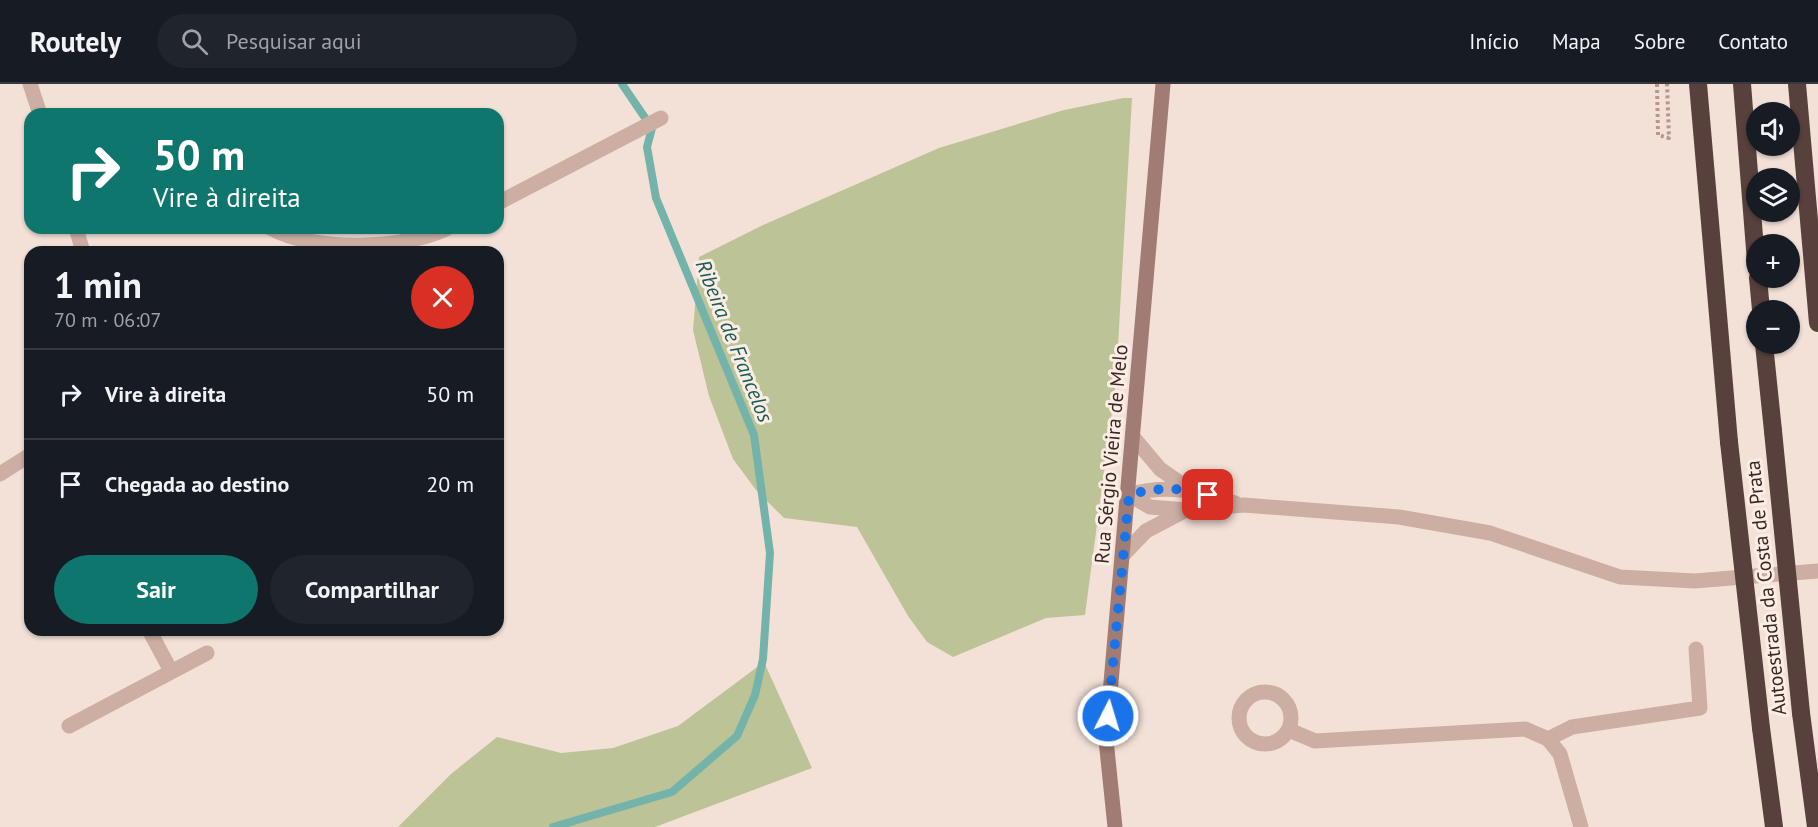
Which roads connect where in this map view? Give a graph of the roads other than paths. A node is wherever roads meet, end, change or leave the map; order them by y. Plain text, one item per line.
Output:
1 (30, 84) edge
2 (1163, 84) edge
3 (1698, 84) edge
4 (1742, 84) edge
5 (1797, 84) edge
6 (38, 108) edge
7 (657, 120) dead end
8 (504, 200) edge
9 (281, 234) edge
10 (435, 234) edge
11 (1754, 234) edge
12 (330, 246) edge
13 (344, 246) edge
14 (1818, 323) edge
15 (1765, 354) edge
16 (1134, 438) junction
17 (24, 459) edge
18 (0, 474) edge
19 (1190, 490) junction
20 (1129, 495) junction
21 (1244, 506) junction
22 (1187, 510) junction
23 (1123, 555) junction
24 (1818, 571) edge
25 (151, 636) edge
26 (1696, 649) dead end
27 (207, 653) dead end
28 (171, 671) junction
29 (69, 726) dead end
30 (1289, 730) dead end
31 (1548, 739) junction
32 (1115, 827) edge
33 (1581, 827) edge
34 (1774, 827) edge
35 (1815, 827) edge

1 - 6 street
2 - 16 main road, Rua Sérgio Vieira de Melo
3 - 34 highway, bridge
4 - 11 highway
5 - 14 highway
7 - 8 street
9 - 12 street
10 - 13 street
15 - 35 highway, Autoestrada da Costa de Prata, bridge
16 - 19 street
16 - 20 main road, Rua Sérgio Vieira de Melo
17 - 18 street
19 - 20 street
19 - 21 street
20 - 22 street
20 - 23 main road, Rua Sérgio Vieira de Melo
21 - 22 street
21 - 24 street
22 - 23 street
23 - 32 main road, Rua Sérgio Vieira de Melo
25 - 28 street
26 - 31 street
27 - 28 street
28 - 29 street
30 - 31 street
31 - 33 street

